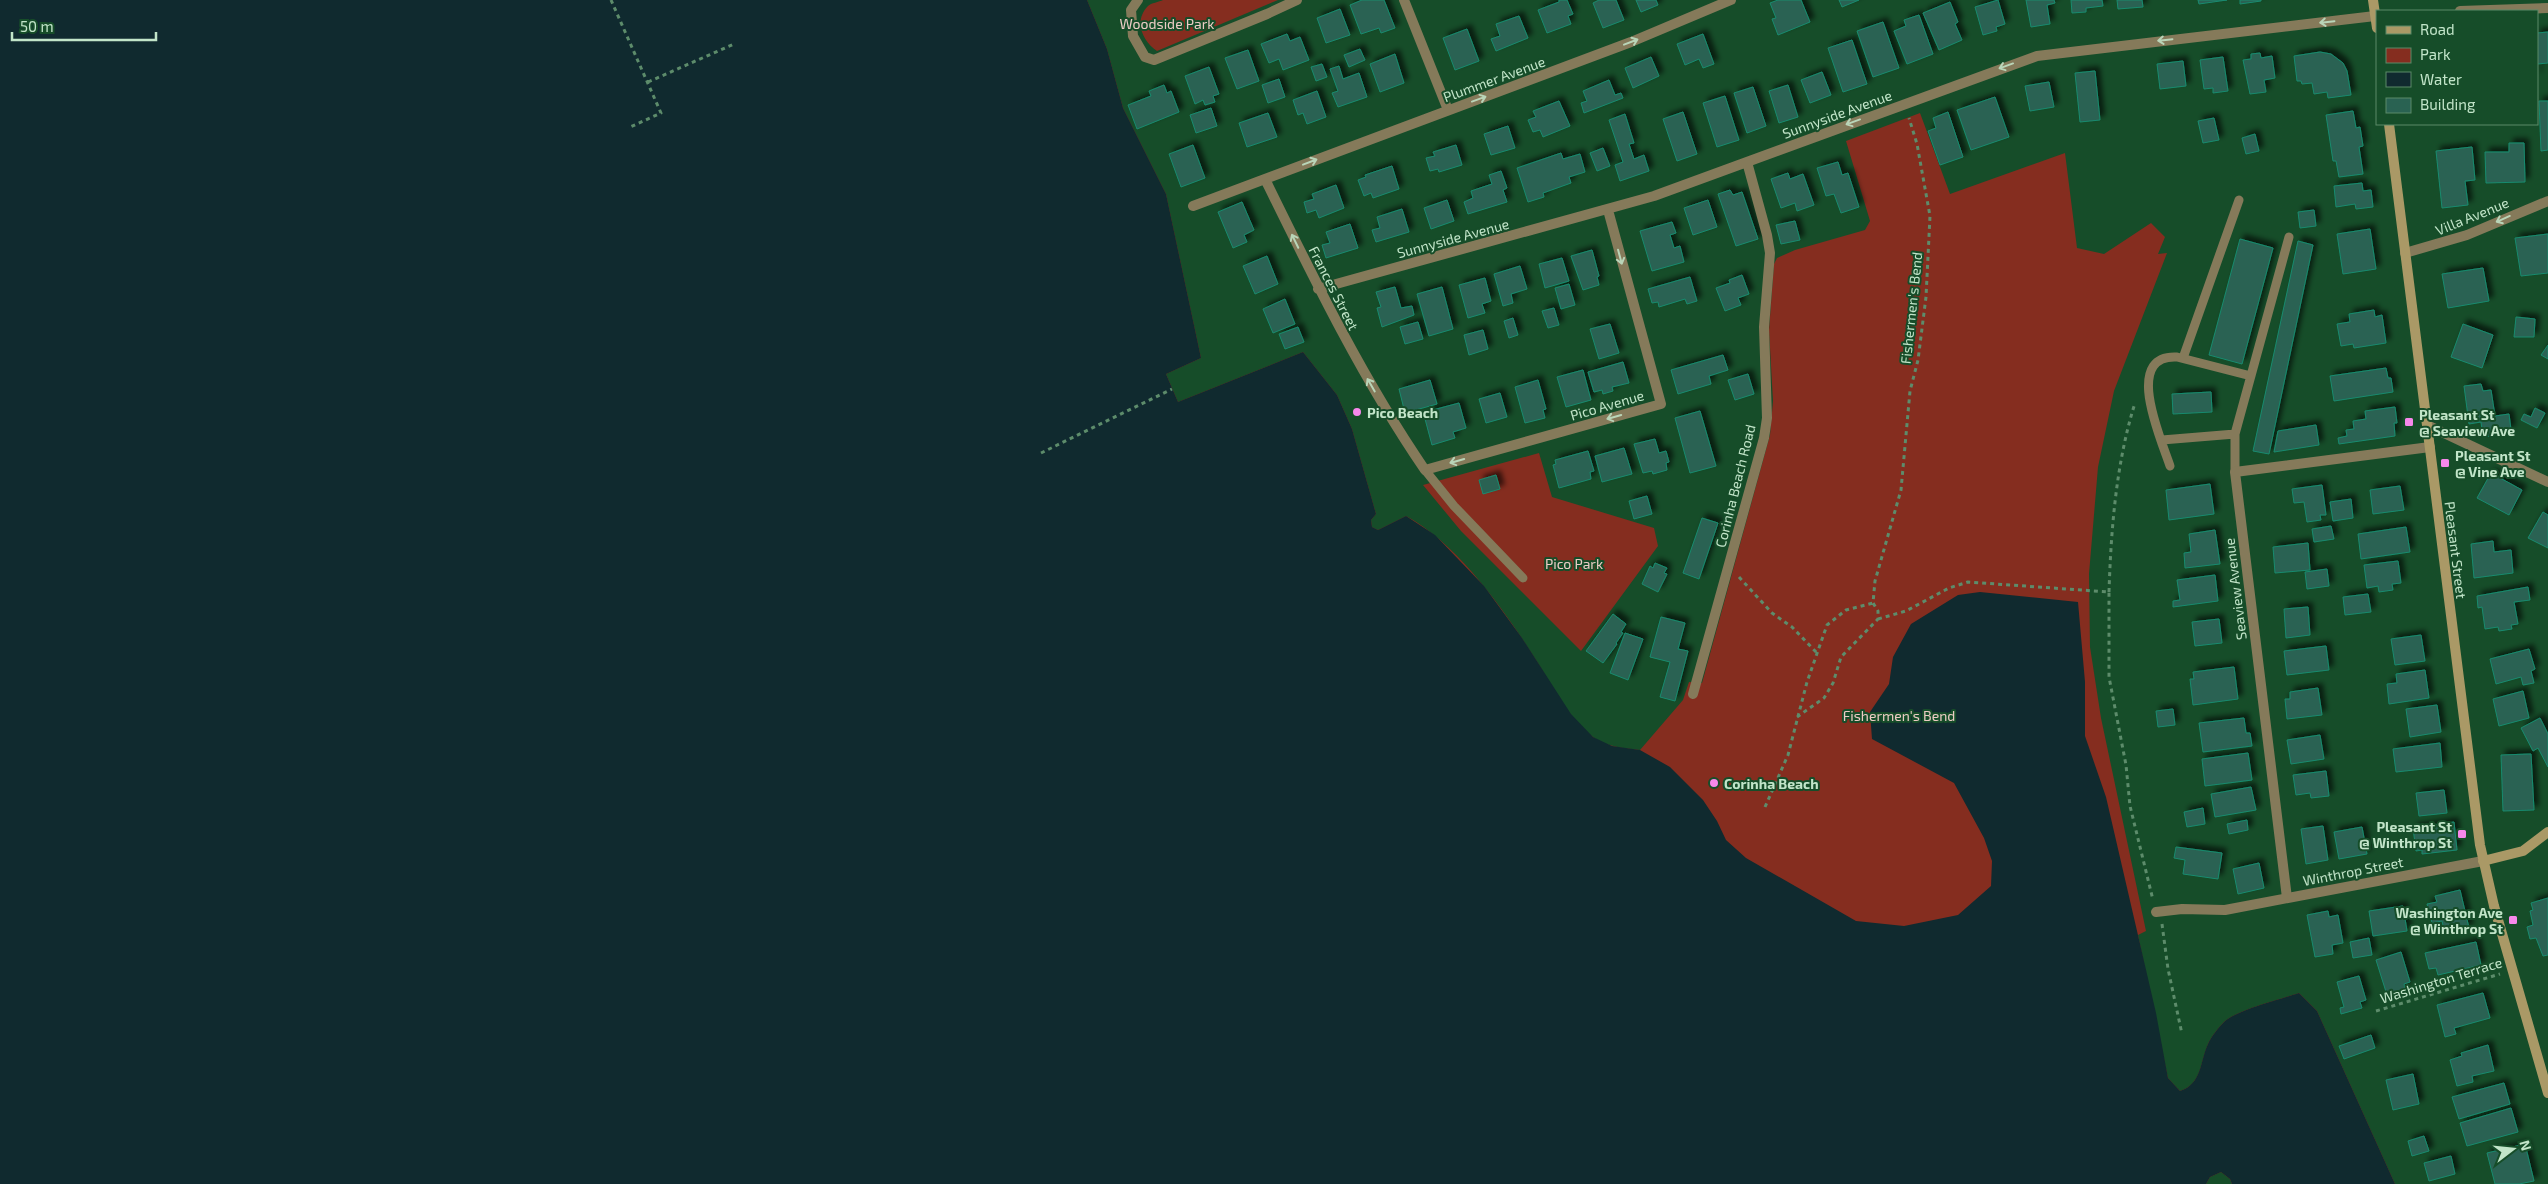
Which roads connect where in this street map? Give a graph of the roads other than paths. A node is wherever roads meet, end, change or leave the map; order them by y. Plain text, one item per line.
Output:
1 (1138, 0) edge
2 (1297, 0) edge
3 (1404, 0) edge
4 (1731, 0) edge
5 (2373, 0) edge
6 (2548, 8) edge
7 (2489, 10) edge
8 (2376, 16) edge
9 (1448, 110) junction
10 (2389, 125) edge
11 (1746, 162) junction
12 (1265, 179) junction
13 (2239, 200) dead end
14 (2548, 201) edge
15 (1193, 206) dead end
16 (1608, 210) junction
17 (2289, 237) dead end
18 (2405, 253) junction
19 (1318, 289) junction
20 (2183, 358) junction
21 (2251, 376) junction
22 (2427, 425) junction
23 (2235, 434) junction
24 (2162, 440) junction
25 (2430, 447) junction
26 (2170, 466) dead end
27 (1425, 470) junction
28 (2235, 472) junction
29 (2548, 482) edge
30 (1523, 578) dead end
31 (1693, 694) dead end
32 (2548, 832) edge
33 (2483, 861) junction
34 (2287, 898) junction
35 (2158, 911) road end
36 (2548, 1093) edge

1 - 2 street
3 - 9 street
9 -> 4 street, Plummer Avenue
5 - 8 main road
6 - 7 street
8 -> 11 street, Sunnyside Avenue
12 -> 9 street, Plummer Avenue
10 - 18 main road, Pleasant Street
11 - 16 street, Sunnyside Avenue
11 - 31 street, Corinha Beach Road
12 - 15 street
19 -> 12 street, Frances Street
13 - 20 lane
14 -> 18 street, Villa Avenue
16 - 19 street, Sunnyside Avenue
16 -> 27 street, Pico Avenue
17 - 21 lane
18 - 22 main road, Pleasant Street
27 -> 19 street, Frances Street
20 - 21 lane
20 - 24 lane
21 - 23 lane
22 - 25 main road, Pleasant Street
22 - 29 street
23 - 24 lane
23 - 28 lane
24 - 26 lane
25 - 28 street
25 - 33 main road, Pleasant Street
27 - 30 lane
28 - 34 street, Seaview Avenue
32 - 33 main road, Winthrop Street
33 - 34 street, Winthrop Street
33 - 36 main road, Pleasant Street
34 - 35 street, Winthrop Street

